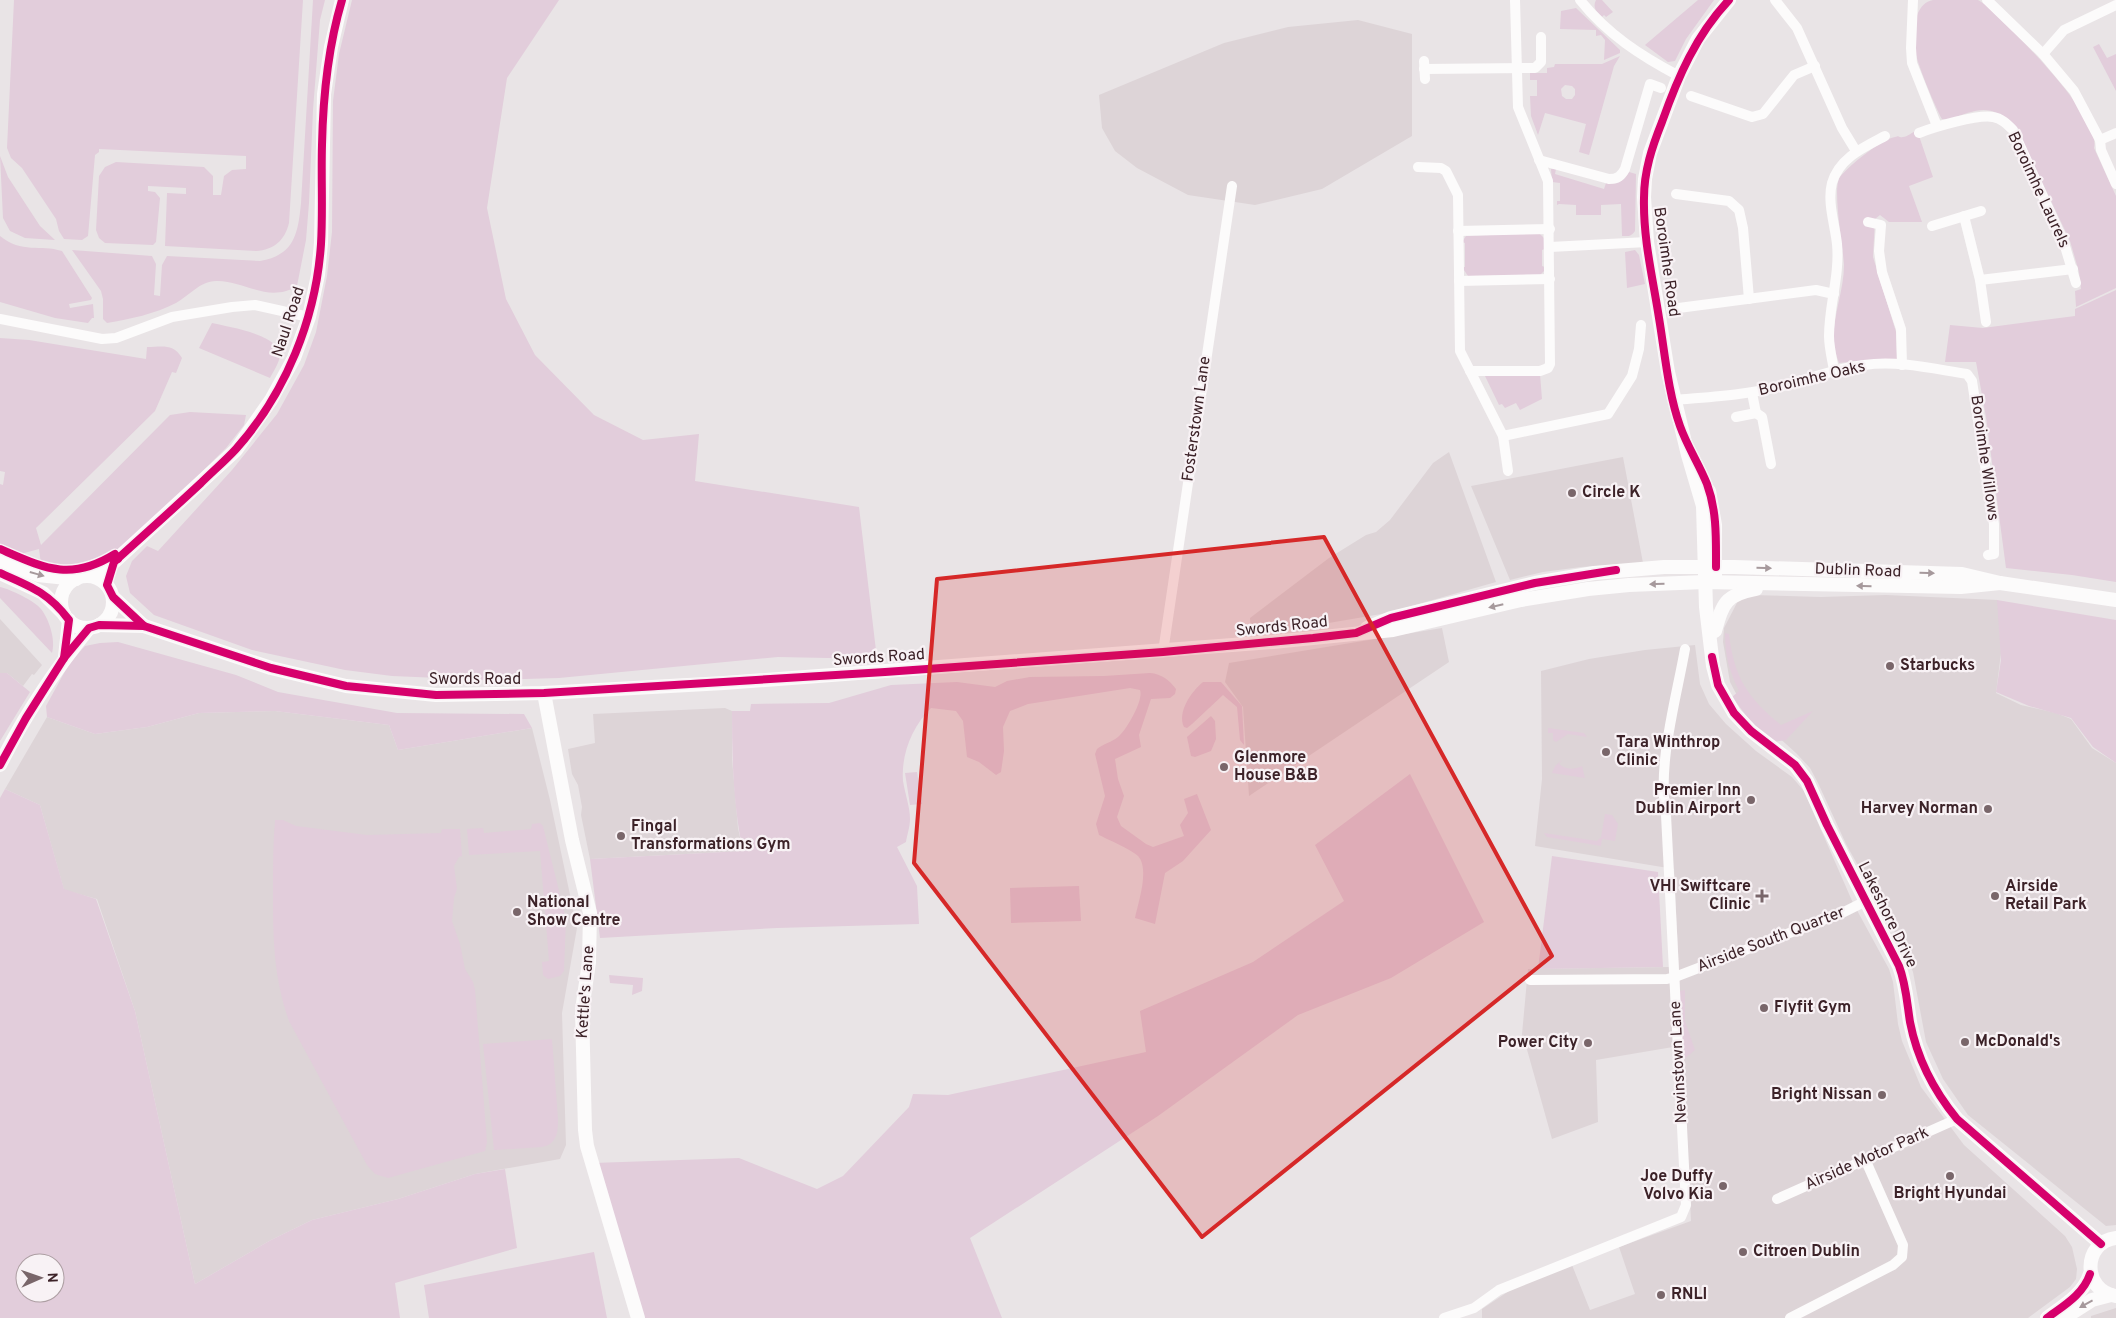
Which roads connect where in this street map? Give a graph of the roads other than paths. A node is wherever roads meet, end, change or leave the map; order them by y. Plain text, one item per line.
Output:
1 (342, 0) edge
2 (1515, 0) edge
3 (1729, 0) edge
4 (1775, 0) edge
5 (1913, 0) edge
6 (1987, 0) edge
7 (1584, 2) edge
8 (2116, 5) edge
9 (1541, 37) dead end
10 (2043, 54) junction
11 (1815, 66) junction
12 (1517, 68) junction
13 (1424, 70) dead end
14 (1679, 76) junction
15 (1661, 88) dead end
16 (1691, 96) dead end
17 (1937, 126) junction
18 (1919, 133) dead end
19 (2116, 133) edge
20 (1885, 136) dead end
21 (2100, 140) junction
22 (1856, 151) junction
23 (1540, 160) junction
24 (1418, 167) dead end
25 (2116, 184) edge
26 (1232, 186) dead end
27 (1676, 194) dead end
28 (1981, 211) dead end
29 (1964, 216) junction
30 (1868, 222) dead end
31 (1932, 226) dead end
32 (1550, 229) junction
33 (1458, 231) junction
34 (1647, 242) junction
35 (1550, 247) junction
36 (2073, 269) junction
37 (1550, 279) junction
38 (1980, 280) junction
39 (1459, 281) junction
40 (2076, 283) dead end
41 (1834, 294) junction
42 (1749, 299) junction
43 (1671, 309) dead end
44 (309, 317) junction
45 (0, 319) edge
46 (1986, 322) dead end
47 (1641, 325) dead end
48 (1902, 364) junction
49 (1834, 370) junction
50 (1470, 371) junction
51 (1951, 372) joint
52 (1752, 393) junction
53 (1673, 400) junction
54 (1756, 413) junction
55 (1736, 417) dead end
56 (1503, 436) junction
57 (1771, 464) dead end
58 (1508, 471) dead end
59 (1988, 555) dead end
60 (0, 560) edge
61 (114, 562) junction
62 (1710, 567) junction
63 (0, 573) edge
64 (81, 578) junction
65 (1710, 582) junction
66 (2000, 583) junction
67 (1774, 585) junction
68 (110, 591) junction
69 (2116, 600) edge
70 (67, 617) junction
71 (144, 626) junction
72 (94, 627) junction
73 (1715, 631) junction
74 (1356, 633) junction
75 (1685, 649) dead end
76 (1163, 652) junction
77 (1712, 657) junction
78 (64, 658) junction
79 (544, 693) junction
80 (0, 765) edge
81 (1866, 901) junction
82 (1675, 977) junction
83 (1530, 980) dead end
84 (1957, 1119) junction
85 (1866, 1159) junction
86 (1777, 1199) dead end
87 (2116, 1238) edge
88 (2101, 1244) junction
89 (2090, 1274) junction
90 (2113, 1295) edge
91 (638, 1318) edge
92 (1444, 1318) edge
93 (1790, 1318) edge
94 (2047, 1318) edge
95 (2064, 1318) edge

1 - 44 main road, Naul Road
2 - 12 street
3 - 14 main road, Boroimhe Road
4 - 11 street
5 - 17 street
6 - 10 street
7 - 14 street
8 - 10 street
9 - 12 street
10 - 21 street
11 - 16 street
11 - 22 street
12 - 13 street
12 - 23 street
14 - 34 main road, Boroimhe Road
15 - 23 street
17 - 18 street, Boroimhe Laurels
17 - 36 street, Boroimhe Laurels
19 - 21 street
20 - 22 street
21 - 25 street
22 - 41 street
23 - 32 street
24 - 33 street
26 - 76 street, Fosterstown Lane
27 - 42 street
28 - 29 street
29 - 31 street
29 - 38 street
30 - 48 street
32 - 33 street
32 - 35 street
33 - 39 street
34 - 35 street
34 - 53 main road, Boroimhe Road
35 - 37 street
36 - 38 street, Boroimhe Laurels
36 - 40 street, Boroimhe Laurels
37 - 39 street
37 - 50 street
38 - 46 street
39 - 50 street
41 - 42 street
41 - 49 street
42 - 43 street
44 - 45 street
44 - 61 main road, Naul Road
47 - 56 street
48 - 49 street, Boroimhe Oaks
48 - 51 street, Boroimhe Oaks
49 - 52 street, Boroimhe Oaks
50 - 56 street
51 - 59 street, Boroimhe Willows
52 - 53 street, Boroimhe Oaks
52 - 54 street
53 - 62 main road, Boroimhe Road
54 - 55 street
54 - 57 street
56 - 58 street
60 -> 64 main road
61 - 64 main road, Naul Road
61 - 68 main road, Naul Road
62 - 65 main road, Lakeshore Drive
62 -> 66 main road, Dublin Road
62 - 74 main road, Swords Road
63 - 70 main road
64 - 68 main road
64 - 70 main road
65 - 67 main road, Dublin Road
65 - 73 main road, Lakeshore Drive
65 -> 74 main road, Swords Road
65 - 77 main road, Lakeshore Drive
66 -> 67 main road, Dublin Road
66 - 69 main road, Dublin Road
67 - 73 main road
68 - 71 main road, Swords Road
68 - 72 main road
70 - 72 main road
70 - 78 main road
71 - 72 main road, Swords Road
71 - 79 main road, Swords Road
72 - 78 main road
73 - 77 main road, Lakeshore Drive
74 - 76 main road, Swords Road
75 - 82 street, Nevinstown Lane
76 - 79 main road, Swords Road
77 - 81 main road, Lakeshore Drive
78 - 80 main road
79 - 91 main road, Kettle's Lane
81 - 82 street, Airside South Quarter
81 - 84 main road, Lakeshore Drive
82 - 83 street, Airside South Quarter
82 - 92 street, Nevinstown Lane
84 - 85 street, Airside Motor Park
84 - 88 main road, Lakeshore Drive
85 - 86 street, Airside Motor Park
85 - 93 street
87 - 88 main road
88 - 89 main road
89 - 90 main road
89 - 94 main road
90 -> 95 main road

